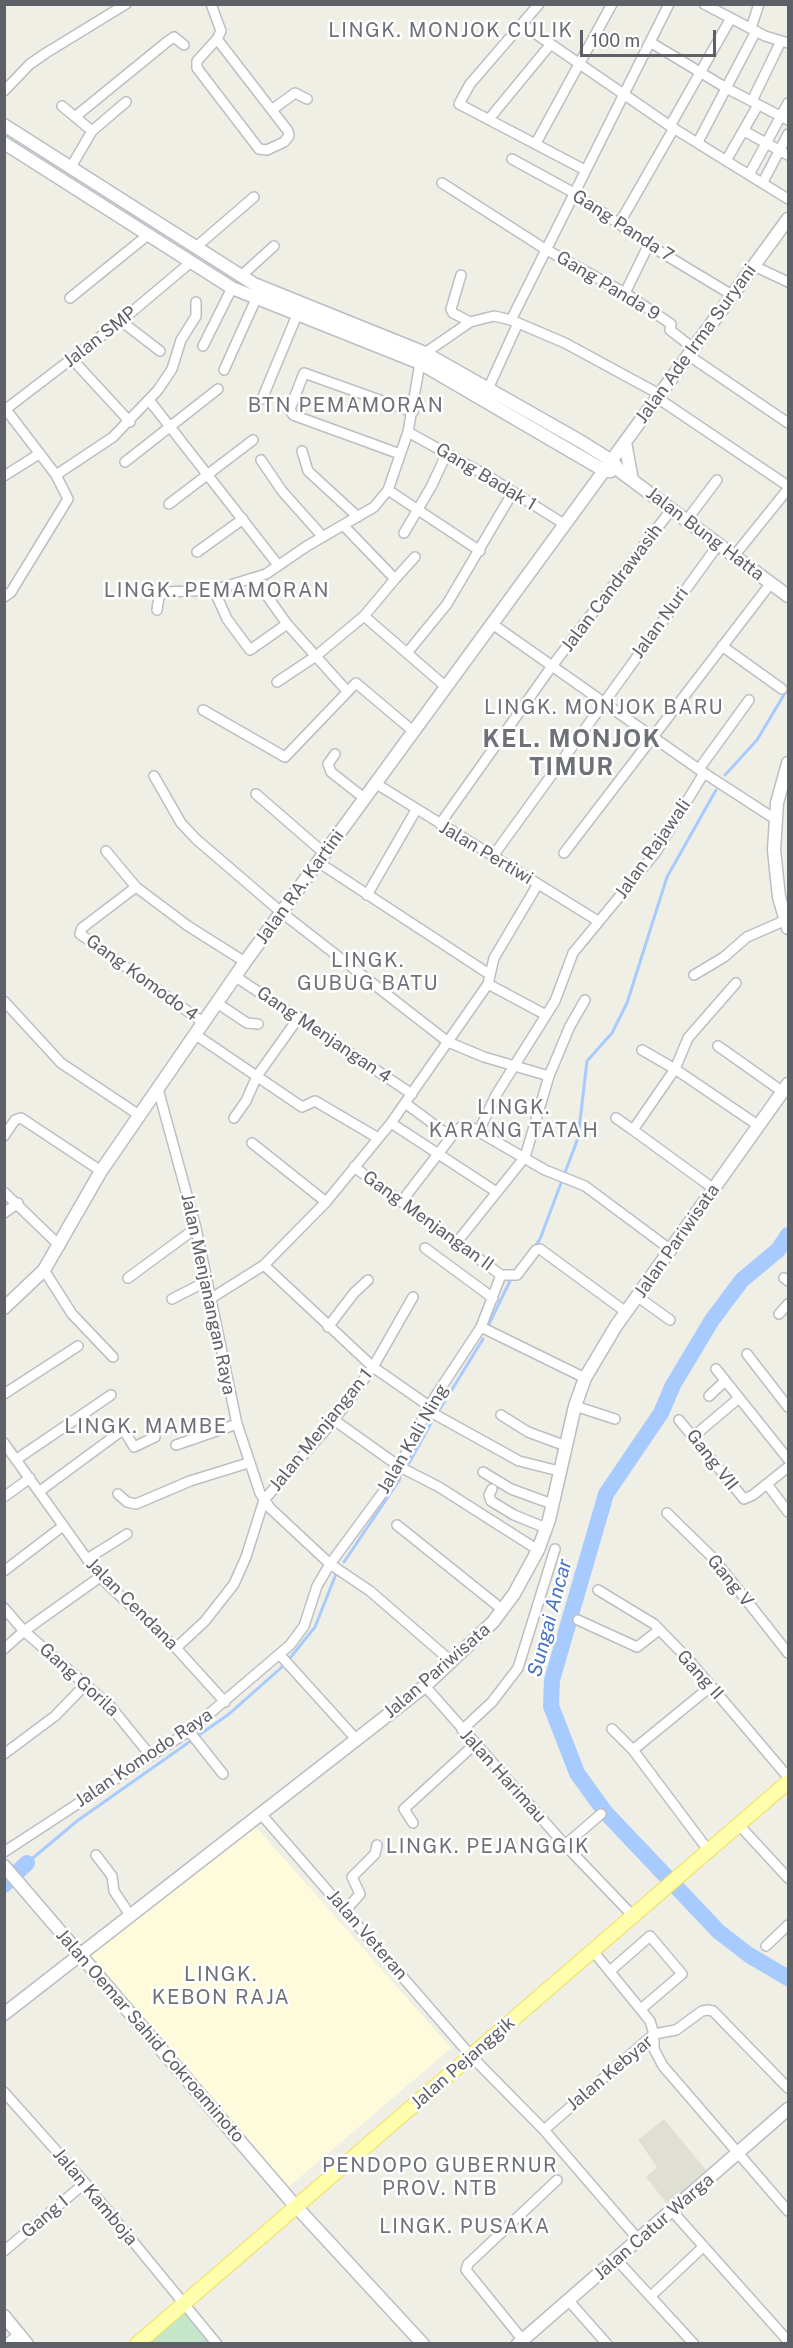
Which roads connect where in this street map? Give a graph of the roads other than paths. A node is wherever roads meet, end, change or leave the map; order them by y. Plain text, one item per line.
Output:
1 (126, 4) edge
2 (212, 4) edge
3 (539, 4) edge
4 (612, 4) edge
5 (669, 4) edge
6 (704, 4) edge
7 (759, 4) edge
8 (731, 18) junction
9 (523, 25) junction
10 (753, 30) junction
11 (217, 39) junction
12 (650, 42) junction
13 (785, 42) edge
14 (184, 45) dead end
15 (550, 45) junction
16 (580, 65) junction
17 (699, 72) junction
18 (728, 89) junction
19 (4, 91) edge
20 (626, 97) junction
21 (307, 99) dead end
22 (126, 102) dead end
23 (755, 103) junction
24 (789, 103) edge
25 (62, 106) dead end
26 (273, 110) junction
27 (76, 116) junction
28 (785, 118) edge
29 (489, 119) junction
30 (4, 125) edge
31 (672, 127) junction
32 (92, 131) junction
33 (744, 131) junction
34 (789, 134) edge
35 (698, 142) junction
36 (4, 143) edge
37 (536, 143) junction
38 (768, 143) junction
39 (41, 148) junction
40 (785, 153) edge
41 (512, 159) dead end
42 (727, 159) junction
43 (34, 162) junction
44 (71, 167) junction
45 (585, 170) junction
46 (750, 174) junction
47 (764, 182) junction
48 (442, 183) dead end
49 (574, 193) junction
50 (254, 197) dead end
51 (789, 199) edge
52 (619, 224) junction
53 (786, 227) edge
54 (149, 234) junction
55 (649, 244) junction
56 (274, 246) dead end
57 (196, 247) junction
58 (545, 249) junction
59 (191, 262) junction
60 (754, 266) junction
61 (461, 275) dead end
62 (241, 276) junction
63 (789, 282) edge
64 (232, 288) junction
65 (625, 293) junction
66 (732, 295) junction
67 (70, 298) dead end
68 (256, 299) junction
69 (278, 301) junction
70 (196, 302) dead end
71 (297, 315) junction
72 (121, 321) junction
73 (470, 322) junction
74 (515, 322) junction
75 (203, 346) dead end
76 (160, 351) dead end
77 (690, 351) junction
78 (423, 358) junction
79 (72, 359) junction
80 (224, 370) dead end
81 (218, 389) dead end
82 (488, 389) junction
83 (657, 396) junction
84 (262, 399) dead end
85 (149, 400) junction
86 (413, 412) junction
87 (6, 414) edge
88 (130, 422) junction
89 (789, 423) edge
90 (170, 426) junction
91 (408, 432) junction
92 (253, 440) dead end
93 (625, 442) junction
94 (302, 451) dead end
95 (447, 453) junction
96 (39, 454) junction
97 (400, 454) junction
98 (261, 460) dead end
99 (125, 462) dead end
100 (609, 466) junction
101 (208, 474) junction
102 (56, 475) junction
103 (4, 476) edge
104 (626, 476) junction
105 (717, 480) dead end
106 (789, 488) edge
107 (388, 490) junction
108 (513, 492) junction
109 (169, 504) dead end
110 (418, 509) junction
111 (671, 510) junction
112 (358, 517) junction
113 (243, 519) junction
114 (686, 521) junction
115 (564, 524) junction
116 (344, 526) junction
117 (404, 533) dead end
118 (323, 537) junction
119 (718, 544) junction
120 (480, 551) junction
121 (197, 552) dead end
122 (414, 556) dead end
123 (734, 556) junction
124 (278, 565) junction
125 (255, 579) junction
126 (396, 579) junction
127 (771, 583) junction
128 (214, 590) junction
129 (789, 596) edge
130 (4, 597) edge
131 (157, 610) dead end
132 (364, 616) junction
133 (491, 623) junction
134 (287, 624) junction
135 (722, 646) junction
136 (407, 653) junction
137 (316, 656) junction
138 (552, 666) junction
139 (278, 682) dead end
140 (445, 686) junction
141 (782, 689) dead end
142 (347, 691) junction
143 (749, 700) dead end
144 (603, 702) junction
145 (203, 710) dead end
146 (413, 731) junction
147 (652, 736) junction
148 (335, 754) dead end
149 (789, 763) edge
150 (701, 771) junction
151 (154, 776) dead end
152 (375, 783) junction
153 (256, 794) dead end
154 (364, 798) junction
155 (416, 810) junction
156 (775, 819) junction
157 (440, 824) junction
158 (106, 851) dead end
159 (564, 853) dead end
160 (493, 856) junction
161 (321, 858) junction
162 (538, 884) junction
163 (136, 887) junction
164 (367, 895) junction
165 (281, 912) junction
166 (598, 921) junction
167 (787, 924) edge
168 (245, 962) junction
169 (694, 975) dead end
170 (236, 977) junction
171 (488, 979) junction
172 (736, 983) dead end
173 (585, 1000) dead end
174 (4, 1001) edge
175 (217, 1004) junction
176 (546, 1015) junction
177 (299, 1017) junction
178 (204, 1023) junction
179 (258, 1024) dead end
180 (196, 1035) junction
181 (448, 1042) junction
182 (718, 1046) dead end
183 (642, 1050) dead end
184 (515, 1065) junction
185 (675, 1069) junction
186 (257, 1076) junction
187 (549, 1076) junction
188 (786, 1088) edge
189 (158, 1089) junction
190 (412, 1094) junction
191 (405, 1103) junction
192 (139, 1115) junction
193 (234, 1118) dead end
194 (616, 1118) dead end
195 (391, 1123) junction
196 (759, 1126) junction
197 (633, 1130) junction
198 (478, 1132) junction
199 (4, 1136) edge
200 (451, 1137) junction
201 (378, 1138) junction
202 (252, 1143) dead end
203 (438, 1155) junction
204 (525, 1157) junction
205 (354, 1167) junction
206 (101, 1171) junction
207 (714, 1189) junction
208 (495, 1191) junction
209 (4, 1192) edge
210 (402, 1201) junction
211 (326, 1202) junction
212 (18, 1203) junction
213 (4, 1213) edge
214 (196, 1228) junction
215 (456, 1242) junction
216 (60, 1246) junction
217 (425, 1248) dead end
218 (671, 1250) junction
219 (264, 1265) junction
220 (44, 1270) junction
221 (508, 1275) junction
222 (128, 1278) dead end
223 (207, 1281) junction
224 (368, 1281) dead end
225 (413, 1297) dead end
226 (638, 1297) junction
227 (494, 1298) junction
228 (172, 1299) dead end
229 (210, 1299) junction
230 (789, 1304) edge
231 (4, 1308) edge
232 (626, 1312) junction
233 (779, 1314) dead end
234 (670, 1320) dead end
235 (328, 1327) junction
236 (481, 1327) junction
237 (78, 1346) dead end
238 (747, 1354) dead end
239 (113, 1358) dead end
240 (373, 1367) junction
241 (716, 1369) dead end
242 (585, 1378) junction
243 (725, 1380) junction
244 (4, 1394) edge
245 (111, 1395) dead end
246 (709, 1396) dead end
247 (740, 1398) junction
248 (575, 1406) junction
249 (789, 1407) edge
250 (428, 1408) junction
251 (501, 1415) dead end
252 (615, 1419) dead end
253 (334, 1420) junction
254 (679, 1420) dead end
255 (237, 1424) junction
256 (693, 1436) junction
257 (155, 1437) dead end
258 (4, 1443) edge
259 (176, 1445) dead end
260 (566, 1446) junction
261 (17, 1459) junction
262 (789, 1459) edge
263 (248, 1463) junction
264 (400, 1467) junction
265 (789, 1467) edge
266 (560, 1471) junction
267 (483, 1472) dead end
268 (30, 1478) junction
269 (767, 1484) junction
270 (492, 1489) dead end
271 (40, 1491) junction
272 (118, 1494) dead end
273 (4, 1497) edge
274 (264, 1500) junction
275 (552, 1504) junction
276 (789, 1512) edge
277 (667, 1513) dead end
278 (397, 1524) dead end
279 (63, 1526) junction
280 (546, 1528) junction
281 (127, 1534) dead end
282 (555, 1549) dead end
283 (538, 1550) junction
284 (87, 1559) junction
285 (330, 1564) junction
286 (4, 1571) edge
287 (100, 1577) junction
288 (598, 1590) dead end
289 (4, 1608) edge
290 (503, 1610) junction
291 (578, 1620) dead end
292 (659, 1630) junction
293 (24, 1632) junction
294 (176, 1648) junction
295 (4, 1649) edge
296 (789, 1653) edge
297 (281, 1656) junction
298 (452, 1662) junction
299 (86, 1684) junction
300 (425, 1686) junction
301 (710, 1687) junction
302 (225, 1702) junction
303 (612, 1729) dead end
304 (462, 1730) junction
305 (192, 1736) junction
306 (356, 1739) junction
307 (475, 1744) junction
308 (633, 1750) junction
309 (4, 1754) edge
310 (150, 1755) junction
311 (223, 1774) dead end
312 (789, 1777) edge
313 (789, 1782) edge
314 (261, 1814) junction
315 (602, 1814) dead end
316 (413, 1823) dead end
317 (739, 1825) junction
318 (377, 1845) dead end
319 (565, 1845) junction
320 (708, 1850) junction
321 (4, 1852) edge
322 (96, 1855) dead end
323 (6, 1868) edge
324 (789, 1878) edge
325 (345, 1911) junction
326 (130, 1915) junction
327 (633, 1916) junction
328 (789, 1924) edge
329 (766, 1946) dead end
330 (593, 1951) junction
331 (80, 1954) junction
332 (610, 1971) junction
333 (641, 2009) junction
334 (4, 2014) edge
335 (654, 2034) junction
336 (472, 2057) junction
337 (789, 2088) edge
338 (7, 2099) edge
339 (789, 2109) edge
340 (544, 2130) junction
341 (740, 2152) junction
342 (557, 2180) dead end
343 (85, 2183) junction
344 (295, 2206) junction
345 (789, 2211) edge
346 (673, 2212) junction
347 (639, 2240) junction
348 (703, 2247) junction
349 (4, 2251) edge
350 (616, 2259) junction
351 (651, 2296) junction
352 (569, 2301) junction
353 (183, 2304) junction
354 (4, 2316) edge
355 (23, 2339) edge
356 (520, 2341) edge
357 (789, 2341) edge
358 (7, 2343) edge
359 (137, 2343) edge
360 (217, 2343) edge
361 (423, 2343) edge
362 (607, 2343) edge
363 (694, 2343) edge

1 - 19 street
2 - 11 street
3 - 9 street
4 - 16 street
5 - 12 street
6 - 8 street
7 - 10 street
8 - 10 street
8 - 17 street
9 - 15 street
9 - 29 street
10 - 13 street
10 - 18 street
11 - 26 street
11 - 26 street
12 - 17 street
12 - 20 street
13 - 23 street
14 - 27 street
15 - 16 street
15 - 29 street
16 - 20 street
16 - 37 street
17 - 18 street
17 - 31 street
18 - 23 street
18 - 35 street
20 - 31 street
20 - 45 street
21 - 26 street
22 - 32 street
23 - 28 street
23 - 33 street
24 - 28 street
25 - 27 street
27 - 32 street
28 - 38 street
29 - 37 street
30 - 39 street
31 - 35 street
31 - 52 street
32 - 44 street
33 - 38 street
33 - 42 street
34 - 40 street
35 - 42 street
36 - 43 street
37 - 45 street
38 - 40 street
38 - 46 street
39 - 43 street
39 - 44 street
40 - 47 street
41 - 49 street, Gang Panda 7
42 - 46 street
43 - 54 street
44 - 57 street
45 - 49 street
46 - 47 street
47 - 51 street
48 - 58 street, Gang Panda 9
49 - 52 street, Gang Panda 7
49 - 58 street
50 - 57 street
52 - 55 street, Gang Panda 7
53 - 60 street, Jalan Ade Irma Suryani
54 - 59 street
54 - 67 street
55 - 65 street
55 - 66 street, Gang Panda 7
56 - 62 street
57 - 62 street
58 - 65 street, Gang Panda 9
58 - 74 street
59 - 64 street
59 - 72 street, Jalan SMP
60 - 63 street
60 - 66 street, Jalan Ade Irma Suryani
61 - 73 street
62 - 69 street
64 - 68 street
64 - 75 street
65 - 77 street, Gang Panda 9
66 - 77 street, Jalan Ade Irma Suryani
68 - 69 street
68 - 80 street
69 - 71 street
69 - 78 street
70 - 85 street
71 - 78 street
71 - 84 street
72 - 76 street
72 - 79 street, Jalan SMP
73 - 74 street
73 - 78 street
74 - 82 street
74 - 83 street
77 - 83 street, Jalan Ade Irma Suryani
77 - 89 street
78 - 82 street
78 - 86 street
78 - 100 street
79 - 87 street, Jalan SMP
79 - 88 street
81 - 90 street
82 - 100 street
83 - 93 street, Jalan Ade Irma Suryani
83 - 106 street
85 - 88 street
85 - 90 street
86 - 91 street
86 - 97 street
87 - 96 street
88 - 102 street
90 - 99 street
90 - 101 street
91 - 95 street, Gang Badak 1
91 - 97 street
92 - 101 street
93 - 100 street, Jalan Ade Irma Suryani
93 - 104 street
94 - 112 street
95 - 108 street, Gang Badak 1
95 - 110 street
96 - 102 street
96 - 103 street
97 - 107 street
98 - 118 street
100 - 104 street
100 - 115 street, Jalan RA. Kartini
101 - 109 street
101 - 113 street
102 - 130 street
104 - 111 street, Jalan Bung Hatta
105 - 114 street
106 - 123 street
107 - 110 street
107 - 112 street
108 - 115 street, Gang Badak 1
108 - 120 street
110 - 117 street
110 - 120 street
111 - 114 street, Jalan Bung Hatta
111 - 138 street, Jalan Candrawasih
112 - 116 street
113 - 121 street
113 - 124 street
114 - 119 street, Jalan Bung Hatta
115 - 133 street, Jalan RA. Kartini
116 - 118 street
116 - 126 street
118 - 124 street
119 - 123 street, Jalan Bung Hatta
119 - 144 street, Jalan Nuri
120 - 136 street
122 - 126 street
123 - 127 street, Jalan Bung Hatta
124 - 125 street
125 - 128 street
125 - 134 street
126 - 132 street
127 - 129 street, Jalan Bung Hatta
127 - 135 street
128 - 131 street
128 - 134 street
132 - 136 street
132 - 137 street
133 - 138 street
133 - 140 street, Jalan RA. Kartini
134 - 137 street
135 - 141 street
135 - 147 street
136 - 140 street
137 - 139 street
137 - 142 street
138 - 144 street
138 - 157 street, Jalan Candrawasih
140 - 146 street, Jalan RA. Kartini
142 - 145 street
142 - 146 street
143 - 150 street, Jalan Rajawali
144 - 147 street
144 - 160 street, Jalan Nuri
146 - 152 street, Jalan RA. Kartini
147 - 150 street
147 - 159 street
148 - 154 street
149 - 156 street
150 - 156 street
150 - 166 street, Jalan Rajawali
151 - 165 street
152 - 154 street, Jalan RA. Kartini
152 - 155 street, Jalan Pertiwi
153 - 161 street
154 - 161 street, Jalan RA. Kartini
155 - 157 street, Jalan Pertiwi
155 - 164 street
156 - 167 street
157 - 160 street, Jalan Pertiwi
158 - 163 street
160 - 162 street, Jalan Pertiwi
161 - 164 street
161 - 165 street, Jalan RA. Kartini
162 - 166 street, Jalan Pertiwi
162 - 171 street, Gang Menjangan II
163 - 168 street
163 - 178 street, Gang Komodo 4
164 - 171 street
165 - 168 street, Jalan RA. Kartini
165 - 181 street
166 - 176 street, Jalan Rajawali
167 - 169 street
168 - 170 street, Jalan RA. Kartini
170 - 175 street, Jalan RA. Kartini
170 - 177 street, Gang Menjangan 4
171 - 176 street
171 - 181 street, Gang Menjangan II
172 - 185 street
173 - 187 street
174 - 192 street
175 - 178 street, Jalan RA. Kartini
175 - 179 street
176 - 184 street, Jalan Rajawali
177 - 186 street
177 - 190 street, Gang Menjangan 4
178 - 180 street, Jalan RA. Kartini
180 - 186 street
180 - 189 street, Jalan RA. Kartini
181 - 184 street
181 - 190 street, Gang Menjangan II
182 - 188 street
183 - 185 street
184 - 187 street
184 - 198 street, Jalan Rajawali
185 - 196 street
185 - 197 street
186 - 193 street
186 - 201 street
187 - 204 street
188 - 196 street, Jalan Pariwisata
189 - 192 street, Jalan RA. Kartini
189 - 214 street, Jalan Menjanangan Raya
190 - 191 street, Gang Menjangan II
191 - 195 street, Gang Menjangan II
191 - 200 street
192 - 206 street, Jalan RA. Kartini
194 - 197 street
195 - 201 street, Gang Menjangan II
195 - 203 street
196 - 207 street, Jalan Pariwisata
197 - 207 street
198 - 200 street
198 - 204 street
199 - 206 street
200 - 203 street
201 - 205 street, Gang Menjangan II
202 - 211 street
203 - 208 street
203 - 210 street
204 - 208 street
204 - 218 street
205 - 210 street, Gang Menjangan II
205 - 211 street, Gang Menjangan II
206 - 216 street, Jalan RA. Kartini
207 - 218 street, Jalan Pariwisata
208 - 215 street
209 - 212 street
210 - 215 street, Gang Menjangan II
211 - 219 street, Gang Menjangan II
212 - 213 street
212 - 216 street
214 - 222 street
214 - 223 street, Jalan Menjanangan Raya
215 - 221 street, Gang Menjangan II
216 - 220 street, Jalan RA. Kartini
217 - 227 street
218 - 226 street, Jalan Pariwisata
219 - 229 street, Gang Menjangan II
219 - 235 street
220 - 231 street, Jalan RA. Kartini
220 - 239 street
221 - 227 street, Jalan Kali Ning
221 - 232 street
223 - 228 street
223 - 229 street, Jalan Menjanangan Raya
224 - 235 street
225 - 240 street, Jalan Menjangan 1
226 - 232 street, Jalan Pariwisata
226 - 234 street
227 - 236 street, Jalan Kali Ning
229 - 255 street, Jalan Menjanangan Raya
230 - 233 street
232 - 242 street, Jalan Pariwisata
235 - 240 street
236 - 242 street
236 - 250 street, Jalan Kali Ning
237 - 244 street
238 - 249 street
240 - 250 street
240 - 253 street, Jalan Menjangan 1
241 - 243 street
242 - 248 street, Jalan Pariwisata
243 - 246 street
243 - 247 street
245 - 261 street
247 - 256 street
247 - 262 street
248 - 252 street
248 - 260 street, Jalan Pariwisata
250 - 264 street, Jalan Kali Ning
250 - 266 street
251 - 260 street
253 - 264 street
253 - 274 street, Jalan Menjangan 1
254 - 256 street, Gang VII
255 - 259 street
255 - 263 street, Jalan Menjanangan Raya
256 - 269 street, Gang VII
257 - 271 street
258 - 261 street, Jalan Cendana
260 - 266 street, Jalan Pariwisata
261 - 268 street, Jalan Cendana
263 - 272 street
263 - 274 street, Jalan Menjanangan Raya
264 - 283 street
264 - 285 street, Jalan Kali Ning
265 - 269 street
266 - 275 street, Jalan Pariwisata
267 - 275 street
268 - 271 street, Jalan Cendana
268 - 273 street
269 - 276 street, Gang VII
270 - 280 street
271 - 279 street, Jalan Cendana
274 - 285 street, Jalan Menjanangan Raya
274 - 294 street
275 - 280 street, Jalan Pariwisata
277 - 296 street, Gang V
278 - 290 street
279 - 284 street, Jalan Cendana
279 - 286 street
280 - 283 street, Jalan Pariwisata
281 - 284 street
282 - 304 street
283 - 290 street, Jalan Pariwisata
284 - 287 street, Jalan Cendana
285 - 297 street, Jalan Komodo Raya
285 - 298 street, Jalan Menjanangan Raya
287 - 293 street
287 - 294 street, Jalan Cendana
288 - 292 street, Gang II
289 - 293 street, Gang Gorila
290 - 298 street, Jalan Pariwisata
291 - 292 street
292 - 301 street, Gang II
293 - 295 street
293 - 299 street, Gang Gorila
294 - 302 street, Jalan Cendana
297 - 302 street, Jalan Komodo Raya
297 - 306 street
298 - 300 street, Jalan Pariwisata
299 - 309 street
299 - 310 street, Gang Gorila
300 - 304 street, Jalan Harimau
300 - 306 street, Jalan Pariwisata
301 - 308 street
301 - 312 street, Gang II
302 - 305 street, Jalan Komodo Raya
303 - 308 street
304 - 307 street, Jalan Harimau
305 - 310 street, Jalan Komodo Raya
305 - 311 street
306 - 314 street, Jalan Pariwisata
307 - 316 street
307 - 319 street, Jalan Harimau
308 - 320 street
310 - 321 street, Jalan Komodo Raya
313 - 317 main road, Jalan Pejanggik
314 - 325 street, Jalan Veteran
314 - 326 street, Jalan Pariwisata
315 - 319 street
317 - 320 main road, Jalan Pejanggik
317 - 324 street
318 - 325 street
319 - 327 street, Jalan Harimau
320 - 327 main road, Jalan Pejanggik
322 - 326 street
323 - 331 street, Jalan Oemar Sahid Cokroaminoto
325 - 336 street, Jalan Veteran
326 - 331 street, Jalan Pariwisata
327 - 330 main road, Jalan Pejanggik
328 - 329 street
330 - 332 street
330 - 336 main road, Jalan Pejanggik
331 - 334 street, Jalan Pariwisata
331 - 344 street, Jalan Oemar Sahid Cokroaminoto
332 - 333 street
332 - 333 street
333 - 335 street
335 - 337 street, Jalan Kebyar
335 - 340 street, Jalan Kebyar
335 - 341 street
336 - 340 street, Jalan Veteran
336 - 344 main road, Jalan Pejanggik
338 - 343 street, Jalan Kamboja
339 - 341 street, Jalan Catur Warga
340 - 347 street, Jalan Veteran
341 - 345 street
341 - 346 street, Jalan Catur Warga
342 - 356 street
343 - 349 street, Gang I
343 - 353 street, Jalan Kamboja
344 - 353 main road, Jalan Pejanggik
344 - 361 street, Jalan Oemar Sahid Cokroaminoto
346 - 347 street, Jalan Catur Warga
346 - 348 street
347 - 350 street, Jalan Catur Warga
348 - 351 street
348 - 357 street
350 - 351 street
350 - 352 street, Jalan Catur Warga
351 - 363 street
352 - 356 street, Jalan Catur Warga
352 - 362 street
353 - 359 main road, Jalan Pejanggik
353 - 360 street, Jalan Kamboja
354 - 355 street
355 - 358 street

